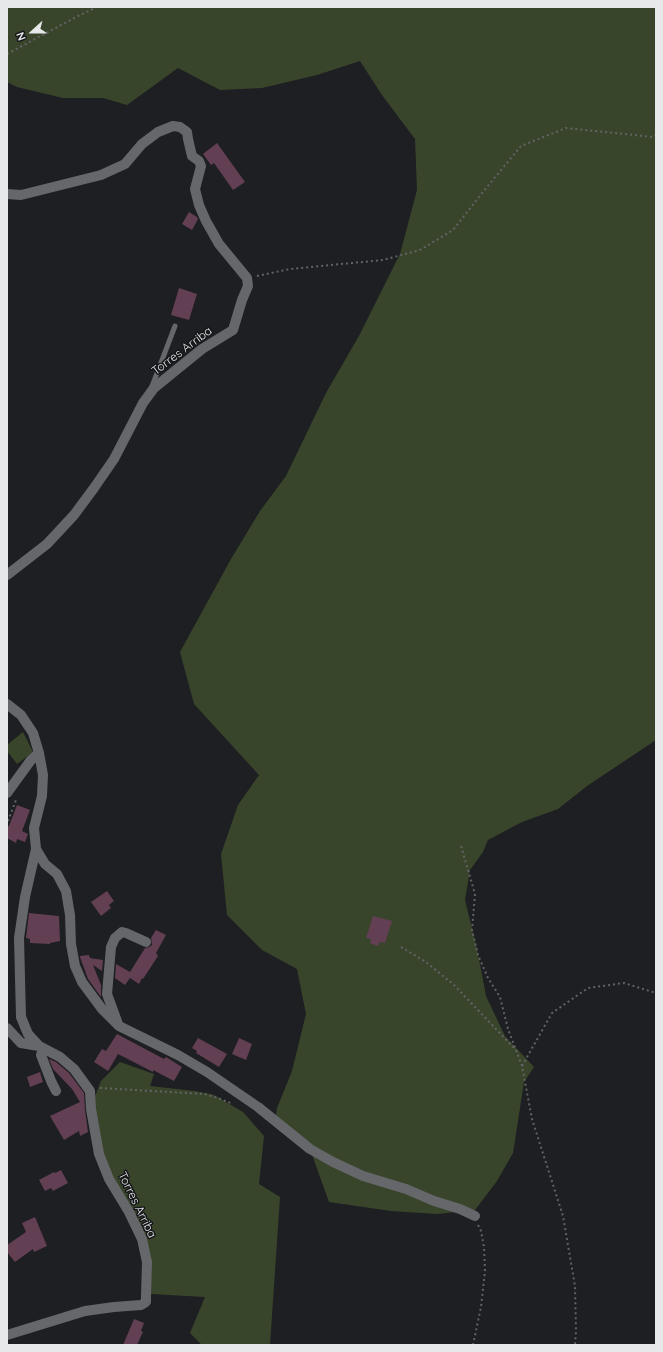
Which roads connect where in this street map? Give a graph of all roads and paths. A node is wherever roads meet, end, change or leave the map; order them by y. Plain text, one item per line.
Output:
1 (97, 7) edge
2 (7, 54) edge
3 (656, 135) edge
4 (7, 194) edge
5 (247, 278) junction
6 (175, 326) dead end
7 (149, 394) junction
8 (7, 575) edge
9 (7, 704) edge
10 (39, 753) junction
11 (7, 793) edge
12 (461, 846) dead end
13 (36, 849) junction
14 (146, 942) dead end
15 (401, 947) dead end
16 (656, 993) edge
17 (119, 1026) junction
18 (7, 1028) edge
19 (41, 1047) junction
20 (516, 1051) junction
21 (522, 1066) junction
22 (87, 1087) junction
23 (56, 1091) dead end
24 (238, 1106) dead end
25 (475, 1216) joint
26 (7, 1335) edge
27 (472, 1345) edge
28 (575, 1345) edge

1 - 2 path
3 - 5 path
4 - 5 street
5 - 7 street, Torres Arriba
6 - 7 lane
7 - 8 street, Torres Arriba
9 - 10 street, Torres Arriba
10 - 11 street
10 - 13 street, Torres Arriba
12 - 20 path
13 - 17 street, Torres Arriba
13 - 19 street, Torres Arriba
14 - 17 street
15 - 20 path
16 - 21 path
17 - 25 street, Torres Arriba
18 - 19 street, Torres Arriba
19 - 22 street, Torres Arriba
19 - 23 street, Torres Arriba
20 - 21 path
21 - 28 path
22 - 24 path
22 - 26 street, Torres Arriba
25 - 27 path

